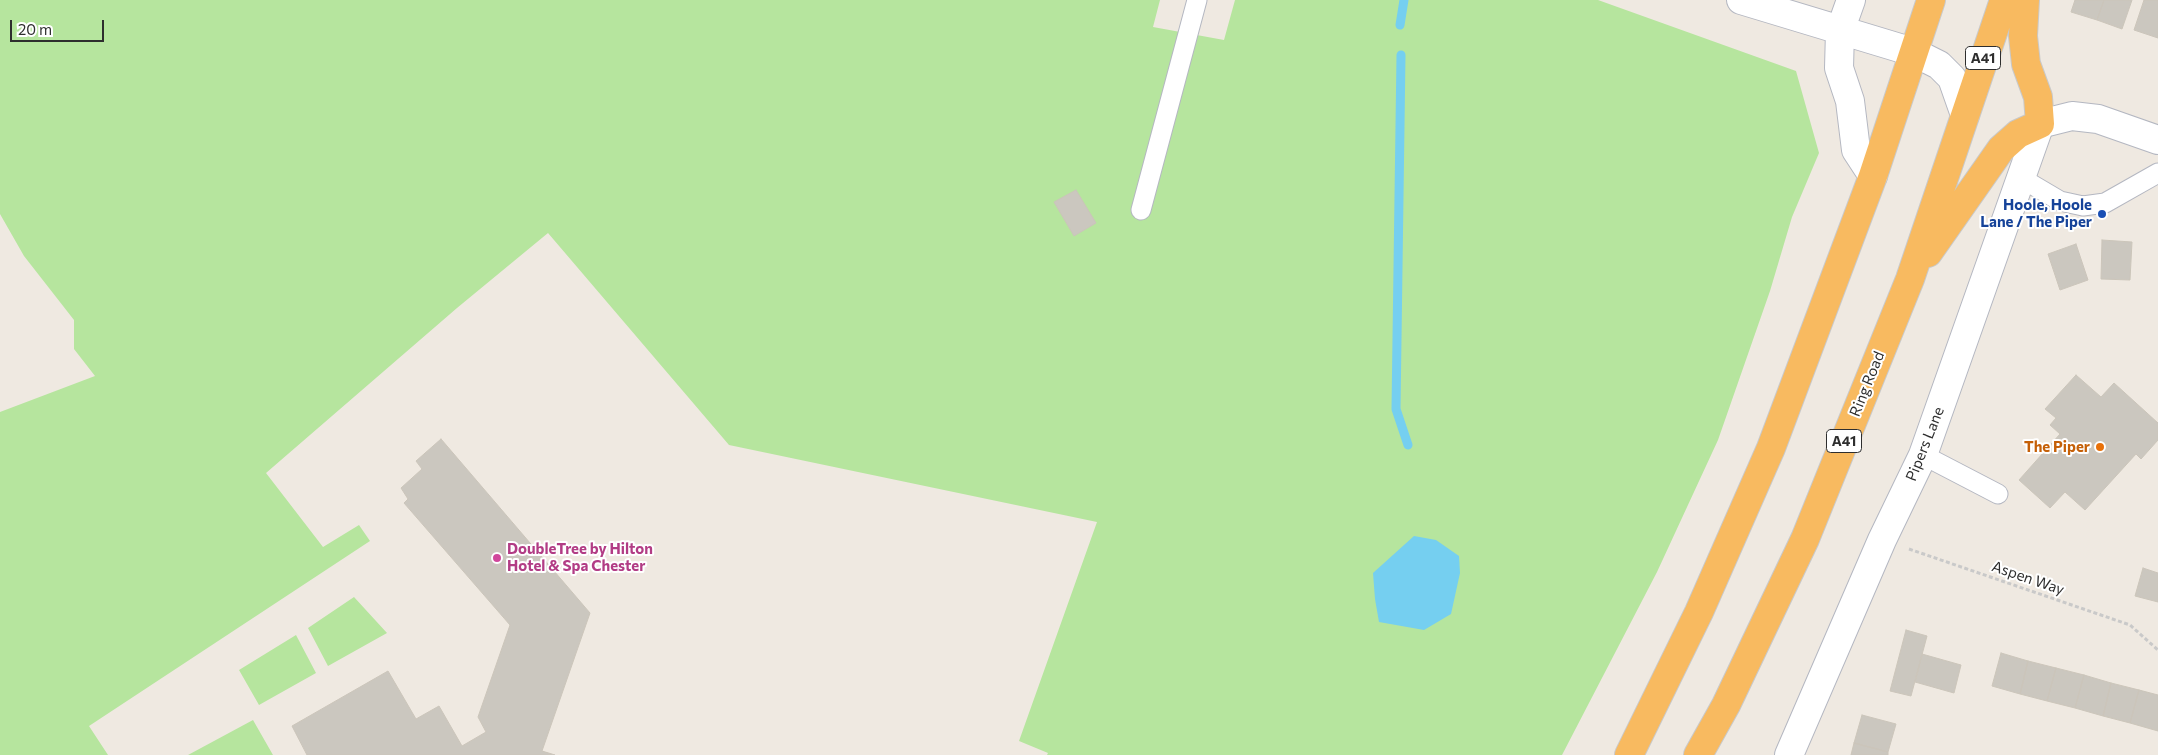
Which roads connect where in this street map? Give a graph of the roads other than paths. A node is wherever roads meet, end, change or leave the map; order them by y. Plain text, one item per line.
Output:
1 (1196, 0) edge
2 (1741, 0) edge
3 (1852, 0) edge
4 (1931, 0) edge
5 (2004, 0) edge
6 (2025, 0) edge
7 (1840, 31) junction
8 (1913, 52) junction
9 (1965, 116) junction
10 (2040, 124) junction
11 (2158, 140) edge
12 (2158, 173) edge
13 (1873, 176) junction
14 (2021, 178) junction
15 (1141, 210) dead end
16 (1910, 279) junction
17 (1923, 456) junction
18 (1998, 494) dead end
19 (1629, 755) edge
20 (1698, 755) edge
21 (1789, 755) edge

1 - 15 lane
2 - 7 street
3 - 7 street
4 - 8 highway
5 - 9 highway, Ring Road / A41
6 - 10 highway
7 - 8 street
7 - 13 street
8 - 9 street
8 - 13 highway
9 - 16 highway, Ring Road / A41
10 - 11 street
10 - 14 street, Pipers Lane
10 - 16 highway
12 - 14 lane
13 - 19 highway
14 - 17 street, Pipers Lane
16 - 20 highway, Ring Road / A41
17 - 18 lane
17 - 21 street, Pipers Lane

